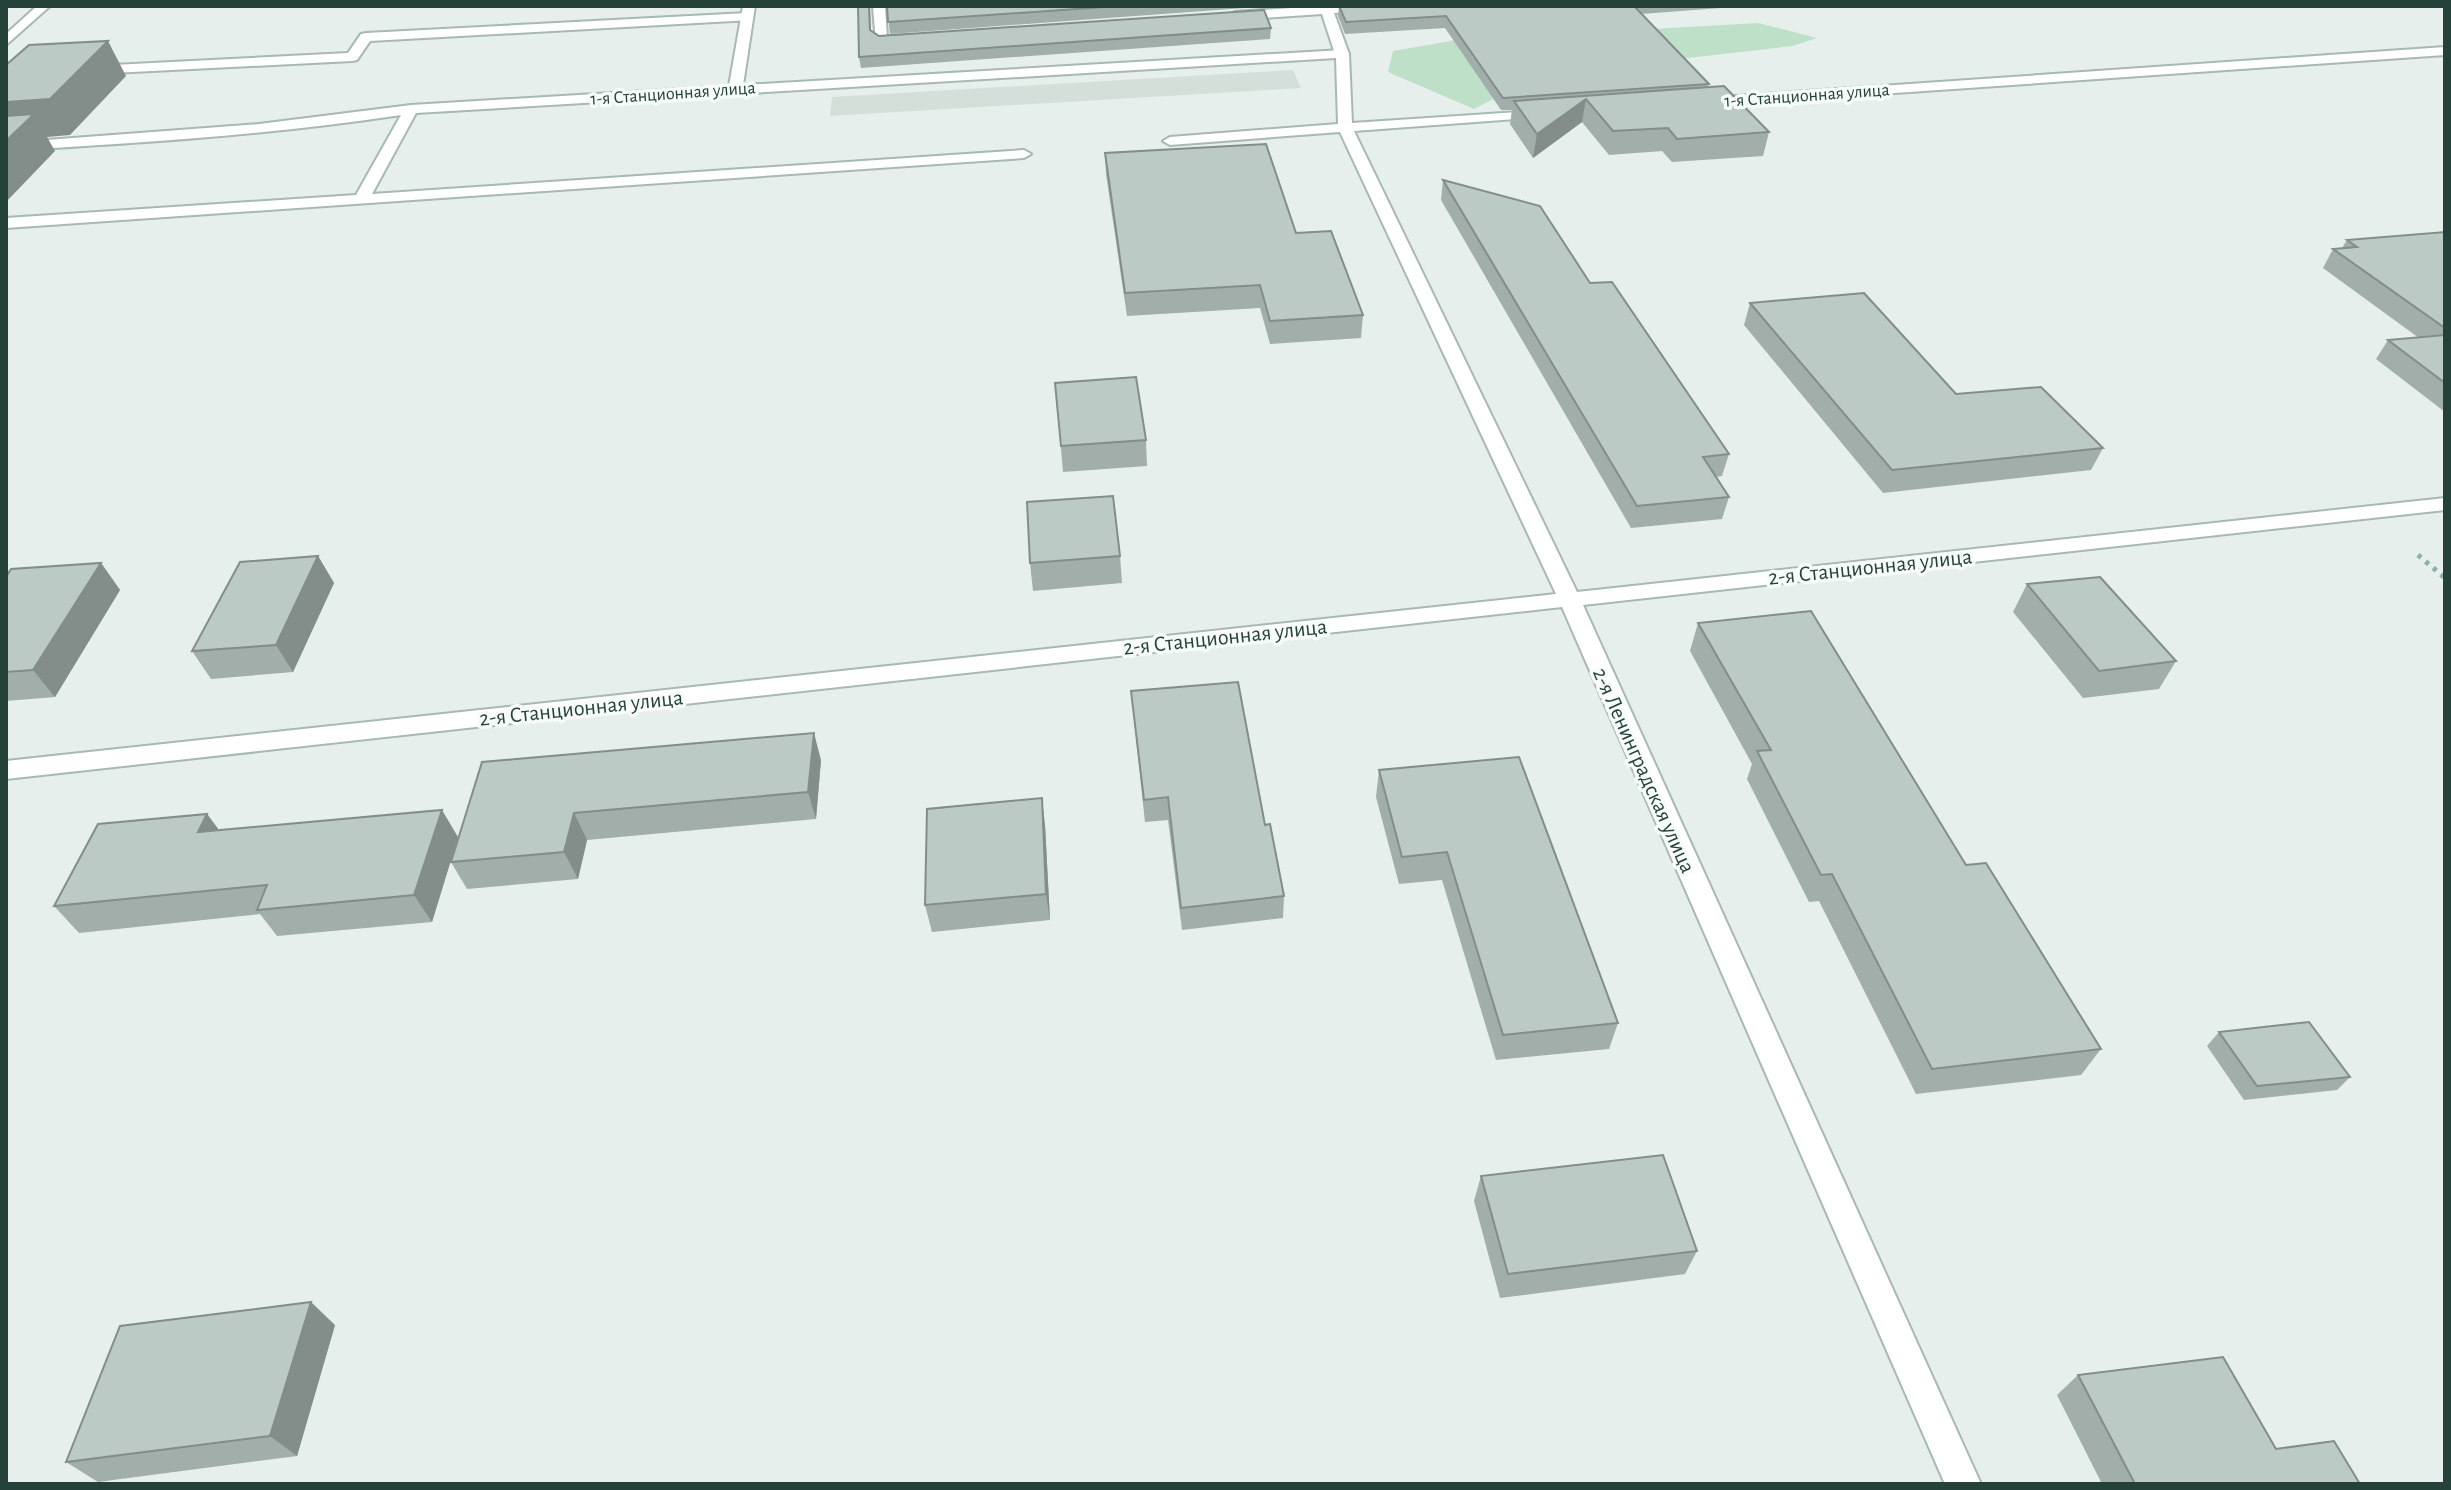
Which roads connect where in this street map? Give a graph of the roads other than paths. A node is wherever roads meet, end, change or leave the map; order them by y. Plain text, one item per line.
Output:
1 (44, 6) edge
2 (879, 6) edge
3 (1384, 6) edge
4 (1327, 8) edge
5 (748, 12) edge
6 (1220, 17) edge
7 (927, 38) edge
8 (6, 41) edge
9 (2445, 51) edge
10 (1342, 54) junction
11 (85, 71) edge
12 (736, 88) junction
13 (1695, 103) edge
14 (411, 109) junction
15 (1552, 113) edge
16 (1345, 127) junction
17 (1170, 141) dead end
18 (6, 147) edge
19 (1024, 154) dead end
20 (362, 198) junction
21 (6, 223) edge
22 (2445, 504) edge
23 (1569, 598) junction
24 (6, 770) edge
25 (1963, 1484) edge

1 - 8 street
2 - 7 street
3 - 4 street
4 - 6 street
4 - 10 street, 2-я Ленинградская улица
5 - 11 street
5 - 12 street
9 - 13 street, 1-я Станционная улица
10 - 12 street, 1-я Станционная улица
10 - 16 street, 2-я Ленинградская улица
12 - 14 street, 1-я Станционная улица
14 - 18 street, 1-я Станционная улица
14 - 20 street
15 - 16 street
16 - 17 street
16 - 23 street, 2-я Ленинградская улица
19 - 20 street
20 - 21 street
22 - 23 street, 2-я Станционная улица
23 - 24 street, 2-я Станционная улица
23 - 25 street, 2-я Ленинградская улица

